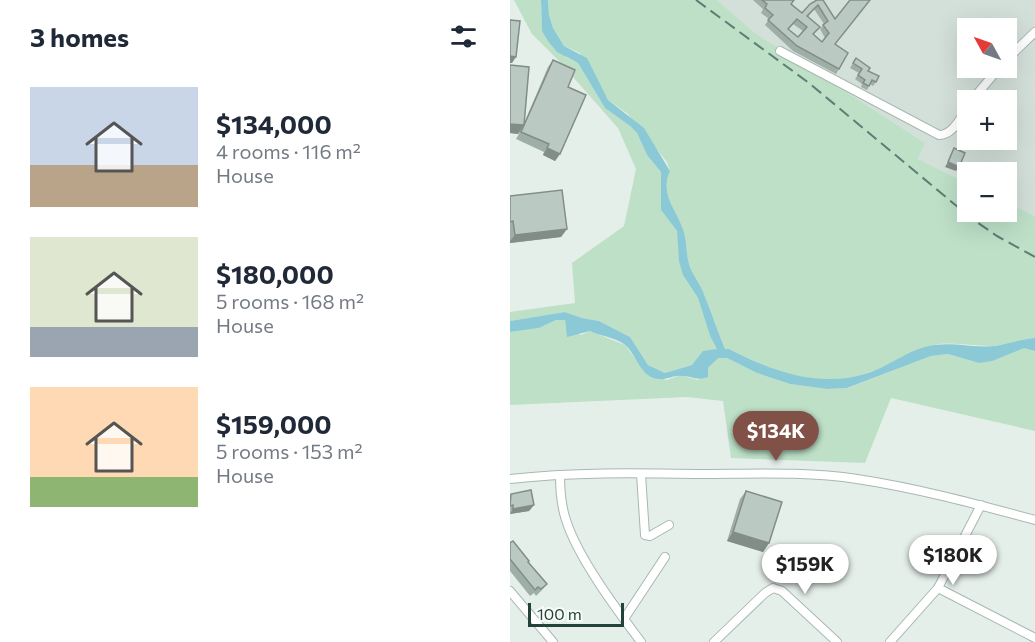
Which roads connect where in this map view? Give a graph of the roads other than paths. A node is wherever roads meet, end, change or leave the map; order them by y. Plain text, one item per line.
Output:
1 (1035, 32) edge
2 (1017, 49) edge
3 (780, 51) dead end
4 (991, 78) edge
5 (980, 90) edge
6 (957, 123) edge
7 (641, 474) junction
8 (560, 475) junction
9 (510, 479) edge
10 (981, 505) junction
11 (1035, 520) edge
12 (669, 525) dead end
13 (665, 557) dead end
14 (938, 588) junction
15 (510, 591) edge
16 (624, 619) junction
17 (1024, 634) junction
18 (1035, 638) edge
19 (553, 642) edge
20 (641, 642) edge
21 (714, 642) edge
22 (837, 642) edge
23 (890, 642) edge
24 (1018, 642) edge

1 - 2 street
3 - 6 street
4 - 5 street
7 - 8 street
7 - 10 street
7 - 12 street
8 - 9 street
8 - 16 street
10 - 11 street
10 - 14 street
13 - 16 street
14 - 17 street
14 - 23 street
15 - 19 street
16 - 20 street
17 - 18 street
17 - 24 street
21 - 22 street

